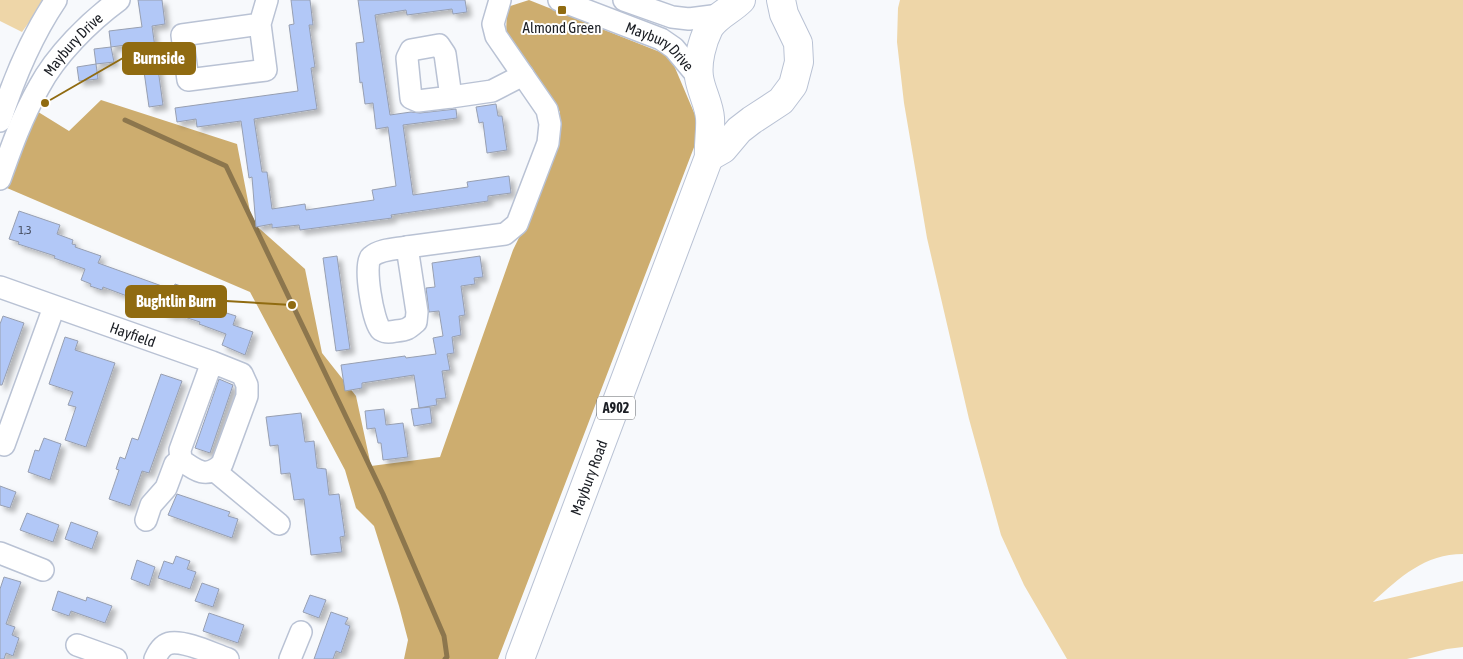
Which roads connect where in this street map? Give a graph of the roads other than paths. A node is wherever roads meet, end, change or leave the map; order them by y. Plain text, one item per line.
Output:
1 (56, 0) edge
2 (119, 0) edge
3 (267, 0) edge
4 (500, 0) edge
5 (559, 0) edge
6 (624, 0) edge
7 (781, 0) edge
8 (731, 8) edge
9 (260, 24) dead end
10 (790, 26) junction
11 (523, 76) junction
12 (701, 84) junction
13 (451, 97) dead end
14 (766, 110) junction
15 (1, 112) edge
16 (709, 157) junction
17 (0, 179) edge
18 (407, 247) dead end
19 (0, 287) edge
20 (54, 307) junction
21 (212, 362) junction
22 (4, 446) dead end
23 (181, 460) junction
24 (215, 472) junction
25 (146, 520) dead end
26 (279, 524) dead end
27 (0, 553) edge
28 (43, 570) dead end
29 (301, 632) dead end
30 (77, 645) dead end
31 (116, 659) edge
32 (156, 659) edge
33 (228, 659) edge
34 (290, 659) edge
35 (520, 659) edge

1 - 15 street, Maybury Drive
2 - 17 street, Maybury Drive
3 - 9 street
4 - 11 street
5 - 12 street, Maybury Drive
6 - 8 street, Maybury Drive
7 - 10 main road
8 - 10 main road
8 - 12 main road, Maybury Road / A902
10 - 14 main road
11 - 13 street
11 - 18 street
12 - 14 main road
12 - 16 main road, Maybury Road / A902
14 - 16 main road
16 - 35 main road, Maybury Road / A902
19 - 20 street, Hayfield
20 - 21 street, Hayfield
20 - 22 street
21 - 23 street
21 - 24 street, Hayfield
23 - 24 street
23 - 25 street
24 - 26 street
27 - 28 street
29 - 34 street
30 - 31 street
32 - 33 street

